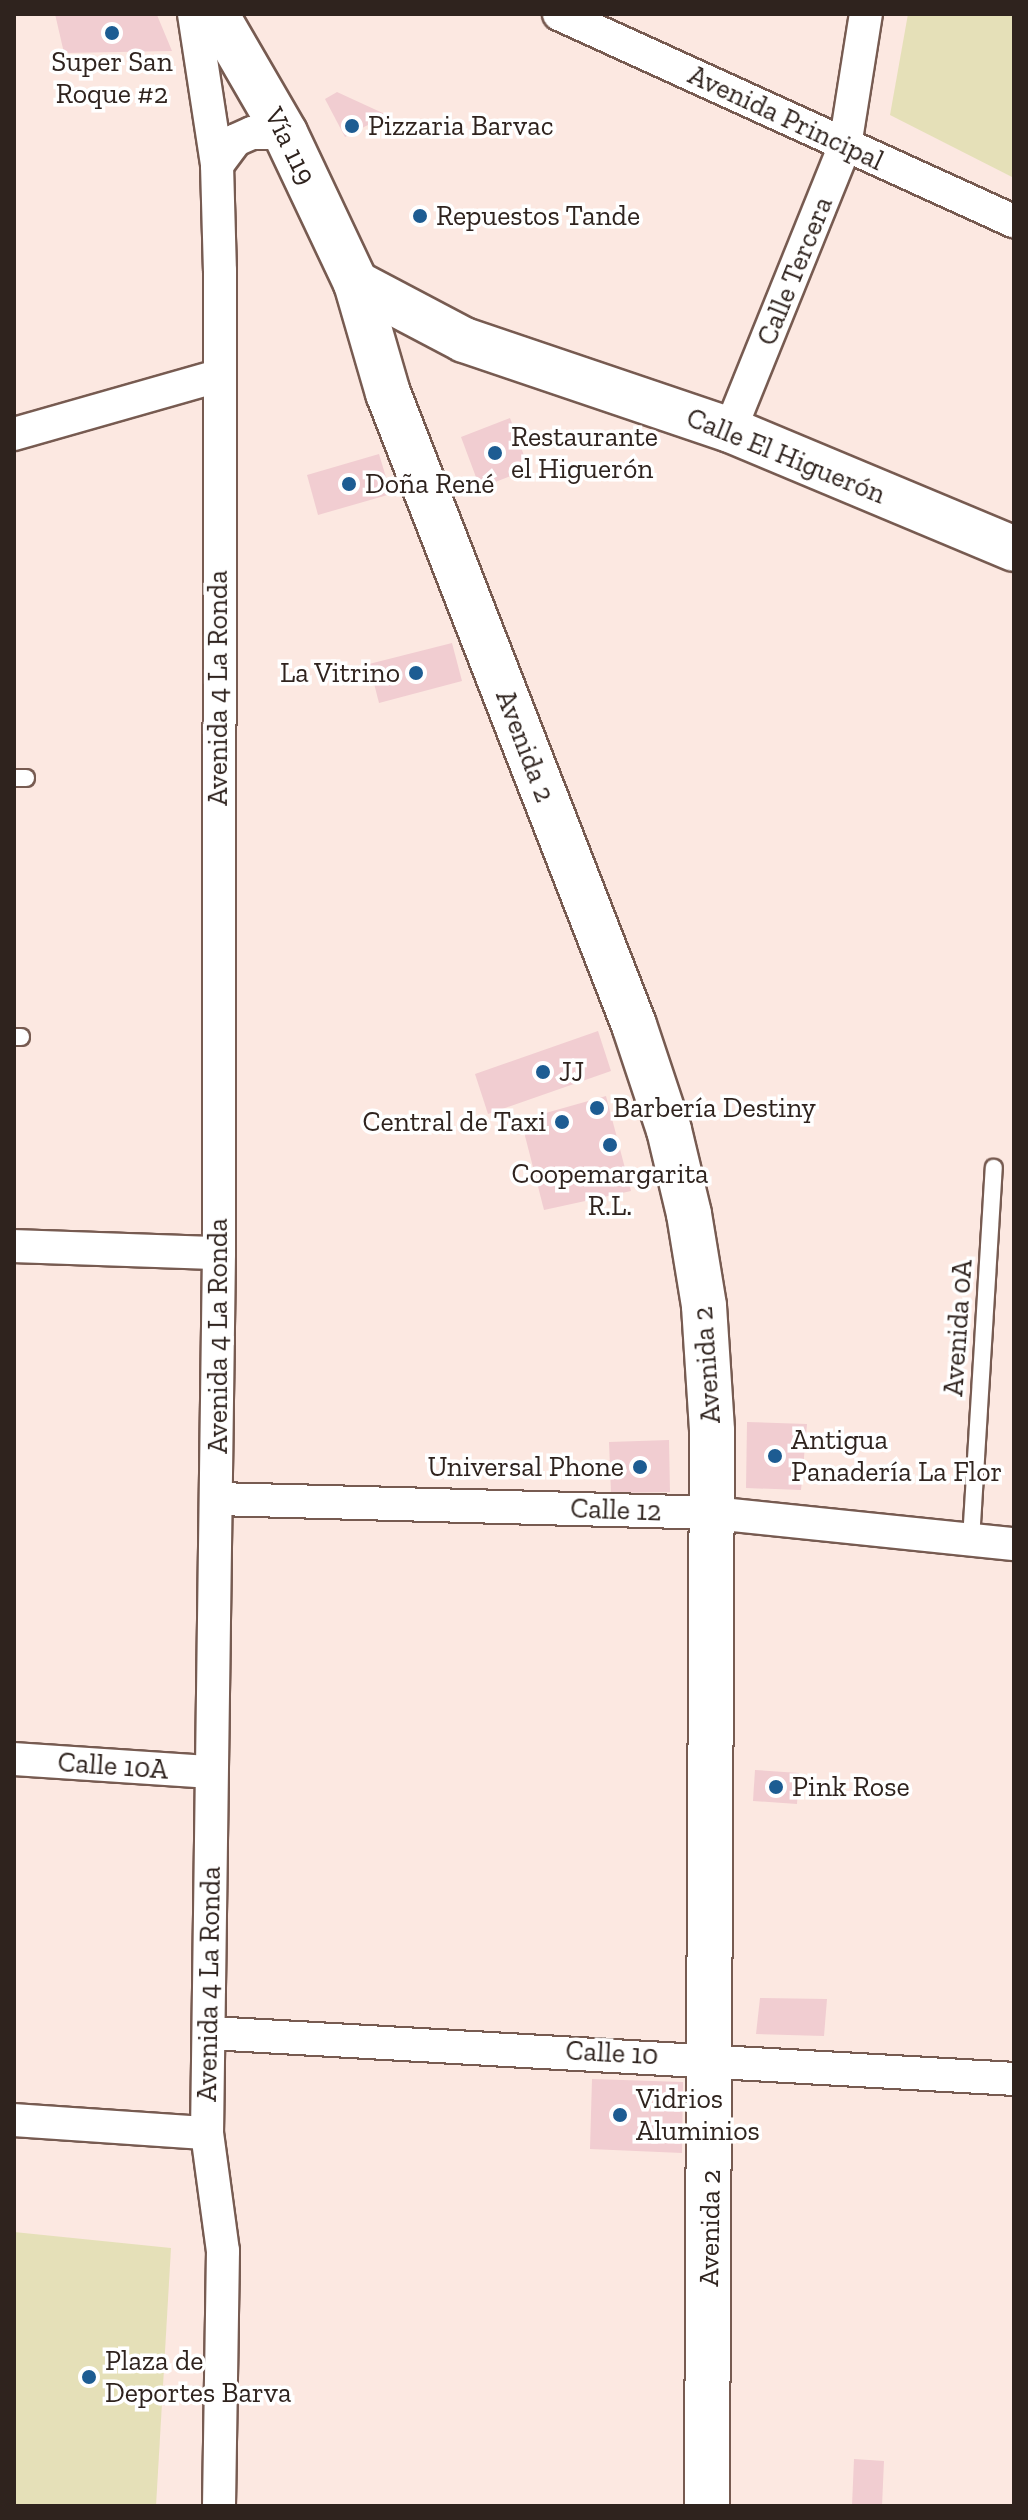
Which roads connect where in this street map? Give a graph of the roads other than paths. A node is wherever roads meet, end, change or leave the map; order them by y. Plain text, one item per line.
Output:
1 (194, 14) edge
2 (216, 14) edge
3 (866, 14) edge
4 (573, 17) edge
5 (285, 133) junction
6 (845, 146) junction
7 (217, 165) junction
8 (1014, 221) edge
9 (356, 283) junction
10 (464, 340) junction
11 (217, 376) junction
12 (388, 393) junction
13 (730, 430) junction
14 (14, 434) edge
15 (1014, 549) edge
16 (994, 1168) dead end
17 (14, 1246) edge
18 (219, 1253) junction
19 (217, 1499) junction
20 (713, 1513) junction
21 (971, 1540) junction
22 (1014, 1544) edge
23 (14, 1759) edge
24 (211, 1772) junction
25 (210, 2033) junction
26 (712, 2058) junction
27 (1014, 2079) edge
28 (14, 2120) edge
29 (207, 2133) junction
30 (219, 2506) edge
31 (707, 2506) edge

1 - 7 street, Avenida 4 La Ronda
2 - 5 main road, Vía 119
3 - 6 street, Calle Tercera
4 - 6 street, Avenida Principal
5 - 7 street
5 - 9 main road, Vía 119
6 - 8 street, Avenida Principal
6 - 13 street, Calle Tercera
7 - 11 street, Avenida 4 La Ronda
9 - 10 main road, Calle El Higuerón
9 - 12 main road, Avenida 2
10 - 12 main road, Calle El Higuerón
10 - 13 main road, Calle El Higuerón
11 - 14 street
11 - 18 street, Avenida 4 La Ronda
12 - 20 main road, Avenida 2
13 - 15 main road, Calle El Higuerón
16 - 21 lane, Avenida 0A
17 - 18 street
18 - 19 street, Avenida 4 La Ronda
19 - 20 street, Calle 12
19 - 24 street, Avenida 4 La Ronda
20 - 21 street, Calle 12
20 - 26 main road, Avenida 2
21 - 22 street, Calle 12
23 - 24 street, Calle 10A
24 - 25 street, Avenida 4 La Ronda
25 - 26 street, Calle 10
25 - 29 street, Avenida 4 La Ronda
26 - 27 street, Calle 10
26 - 31 main road, Avenida 2
28 - 29 street
29 - 30 street, Avenida 4 La Ronda

